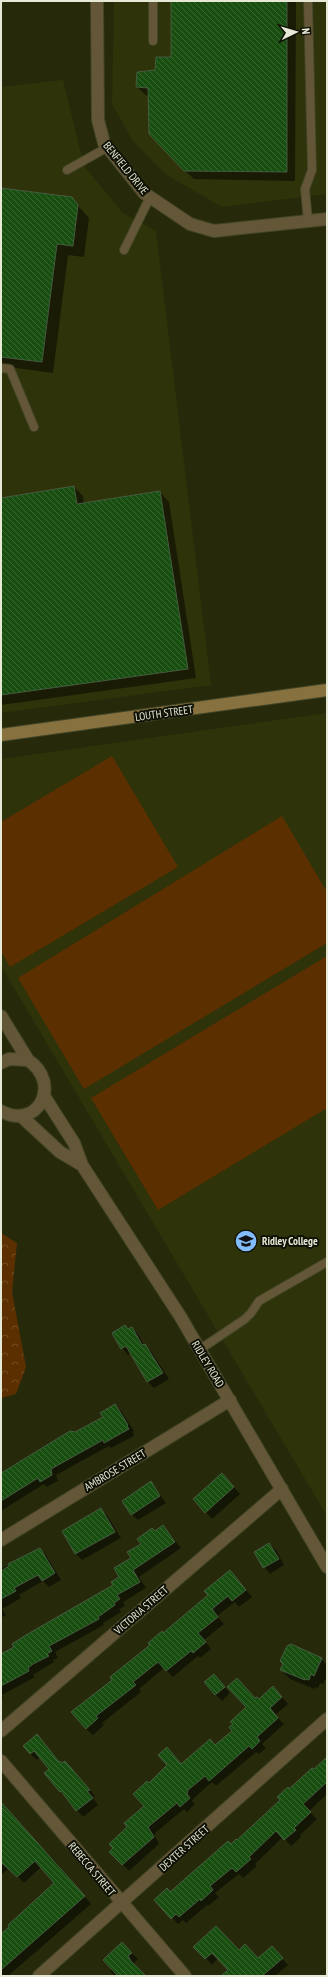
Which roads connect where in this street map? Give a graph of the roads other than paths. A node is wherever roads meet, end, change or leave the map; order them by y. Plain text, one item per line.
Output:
1 (97, 1) edge
2 (153, 1) edge
3 (308, 1) edge
4 (153, 41) dead end
5 (108, 148) junction
6 (67, 170) dead end
7 (150, 197) junction
8 (327, 219) edge
9 (308, 221) junction
10 (124, 250) dead end
11 (1, 368) edge
12 (34, 427) dead end
13 (327, 690) edge
14 (1, 735) edge
15 (1, 1016) edge
16 (28, 1060) junction
17 (1, 1064) edge
18 (44, 1096) junction
19 (1, 1111) edge
20 (21, 1116) junction
21 (82, 1165) junction
22 (327, 1262) edge
23 (199, 1350) junction
24 (230, 1400) junction
25 (282, 1489) junction
26 (1, 1540) edge
27 (327, 1567) edge
28 (327, 1719) edge
29 (1, 1731) edge
30 (1, 1761) edge
31 (122, 1904) junction
32 (39, 1976) edge
33 (184, 1976) edge

1 - 5 street, BENFIELD DRIVE
2 - 4 lane
3 - 9 lane
5 - 6 lane
5 - 7 street, BENFIELD DRIVE
7 - 9 street, BENFIELD DRIVE
7 - 10 lane
8 - 9 street, BENFIELD DRIVE
11 - 12 lane
13 - 14 main road, LOUTH STREET
15 - 16 street
16 - 17 street
16 - 18 street
18 - 20 street
18 - 21 street, RIDLEY ROAD
19 - 20 street
20 - 21 street, RIDLEY ROAD
21 - 23 street, RIDLEY ROAD
22 - 23 lane
23 - 24 street, RIDLEY ROAD
24 - 25 street, RIDLEY ROAD
24 - 26 street, AMBROSE STREET
25 - 27 street, RIDLEY ROAD
25 - 29 street, VICTORIA STREET
28 - 31 street, DEXTER STREET
30 - 31 street, REBECCA STREET
31 - 32 street, DEXTER STREET
31 - 33 street, REBECCA STREET

